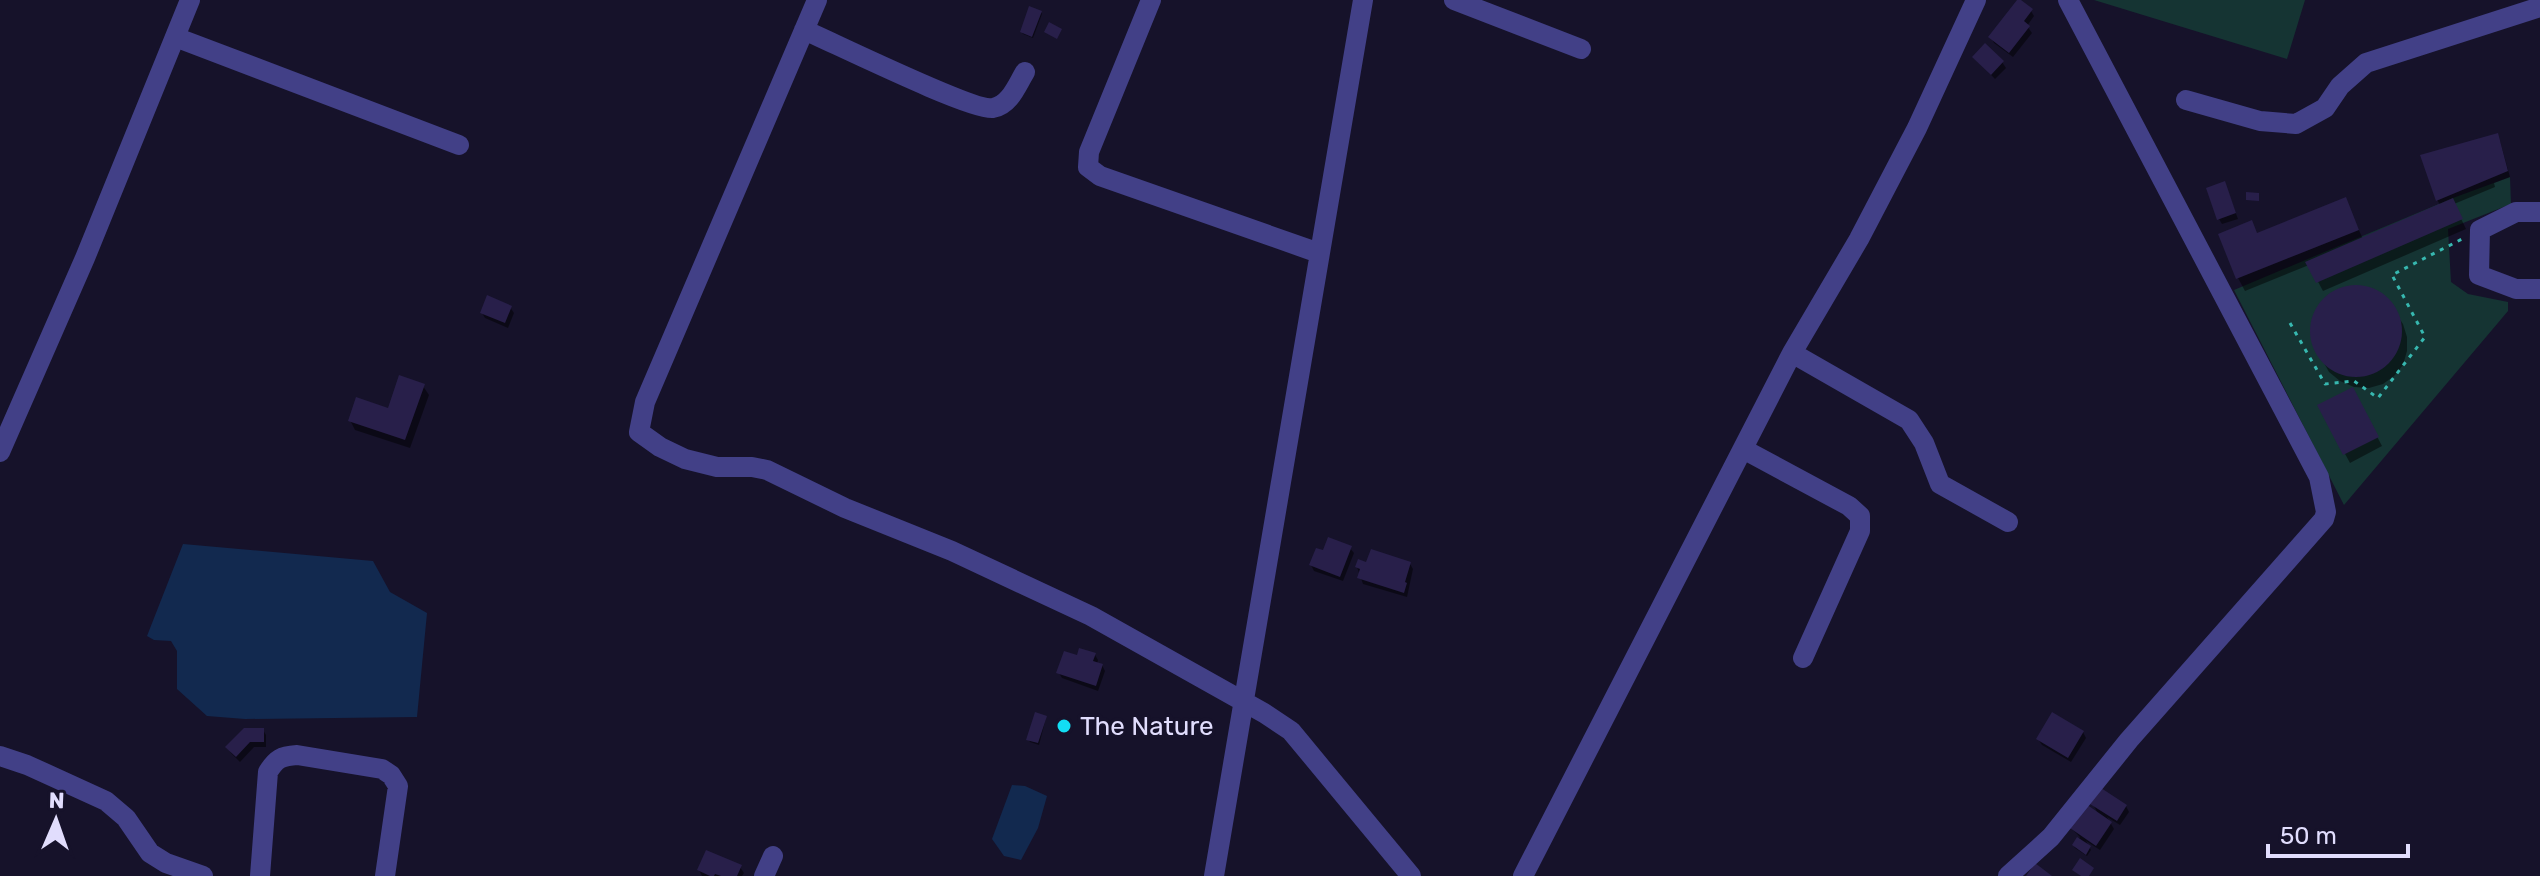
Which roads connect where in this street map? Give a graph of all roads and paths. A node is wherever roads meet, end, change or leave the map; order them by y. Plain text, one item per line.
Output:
1 (190, 0) edge
2 (817, 0) edge
3 (1151, 0) edge
4 (1363, 0) edge
5 (1454, 0) edge
6 (1976, 0) edge
7 (2068, 0) edge
8 (2540, 7) edge
9 (804, 30) junction
10 (175, 37) junction
11 (1581, 49) dead end
12 (1025, 72) dead end
13 (2186, 100) dead end
14 (459, 145) dead end
15 (2540, 212) edge
16 (2480, 230) junction
17 (1319, 253) junction
18 (2540, 289) edge
19 (2290, 323) dead end
20 (1792, 353) junction
21 (1743, 449) junction
22 (0, 452) edge
23 (2008, 522) dead end
24 (1803, 658) dead end
25 (1242, 701) junction
26 (0, 756) edge
27 (773, 856) dead end
28 (203, 876) edge
29 (260, 876) edge
30 (385, 876) edge
31 (764, 876) edge
32 (1214, 876) edge
33 (1411, 876) edge
34 (1523, 876) edge
35 (2008, 876) edge

1 - 10 street
2 - 9 street
3 - 17 street
4 - 17 street
5 - 11 street
6 - 20 street
7 - 35 street
8 - 13 street
9 - 12 street
9 - 25 street
10 - 14 street
10 - 22 street
15 - 16 street
16 - 18 street
16 - 19 path
17 - 25 street
20 - 21 street
20 - 23 street
21 - 24 street
21 - 34 street
25 - 32 street
25 - 33 street
26 - 28 street
27 - 31 street
29 - 30 street

